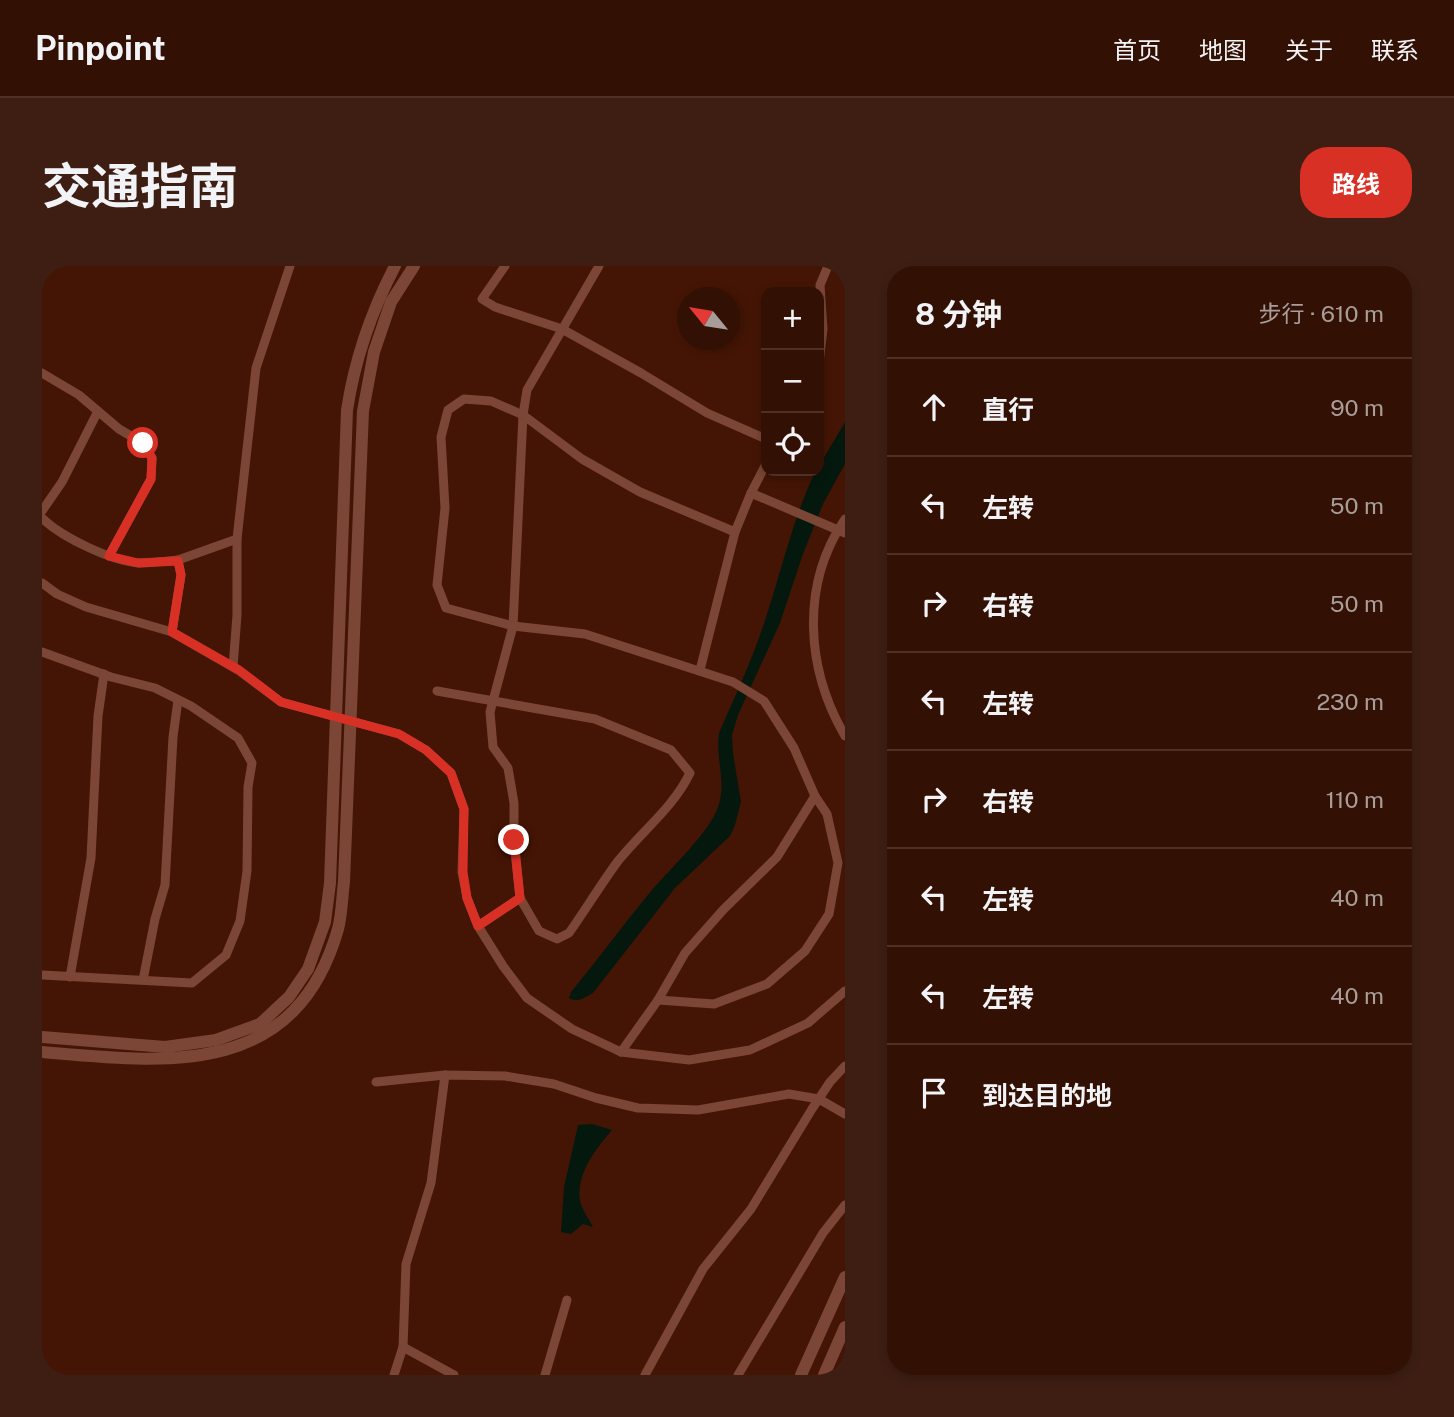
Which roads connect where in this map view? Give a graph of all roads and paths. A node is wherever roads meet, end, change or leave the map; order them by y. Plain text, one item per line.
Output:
1 (290, 266) edge
2 (395, 266) edge
3 (414, 266) edge
4 (505, 266) edge
5 (599, 266) edge
6 (828, 266) edge
7 (562, 329) junction
8 (820, 350) edge
9 (42, 373) edge
10 (97, 413) junction
11 (523, 415) junction
12 (761, 437) edge
13 (761, 474) edge
14 (751, 493) junction
15 (42, 511) edge
16 (42, 518) edge
17 (845, 519) edge
18 (841, 531) edge
19 (735, 532) junction
20 (237, 539) junction
21 (109, 556) junction
22 (178, 561) junction
23 (42, 583) edge
24 (513, 626) junction
25 (172, 632) junction
26 (42, 652) edge
27 (233, 667) junction
28 (701, 670) junction
29 (104, 674) junction
30 (437, 691) dead end
31 (178, 700) junction
32 (493, 702) junction
33 (845, 736) edge
34 (815, 796) junction
35 (520, 898) junction
36 (478, 926) junction
37 (42, 975) edge
38 (70, 976) junction
39 (142, 980) junction
40 (845, 991) edge
41 (658, 1000) junction
42 (42, 1037) edge
43 (42, 1052) edge
44 (621, 1052) junction
45 (845, 1066) edge
46 (445, 1075) junction
47 (376, 1082) dead end
48 (819, 1099) junction
49 (845, 1114) edge
50 (845, 1205) edge
51 (845, 1277) edge
52 (567, 1300) dead end
53 (845, 1327) edge
54 (403, 1347) junction
55 (394, 1375) edge
56 (454, 1375) edge
57 (545, 1375) edge
58 (645, 1375) edge
59 (738, 1375) edge
60 (802, 1375) edge
61 (824, 1375) edge

1 - 20 street
2 - 42 street
3 - 43 street
4 - 7 street
5 - 7 street
6 - 8 street
7 - 11 street
7 - 12 street
9 - 10 street
10 - 15 street
10 - 21 street
11 - 19 street
11 - 24 street
11 - 24 street
13 - 14 street
14 - 18 street
14 - 19 street
16 - 21 street
17 - 18 street
18 - 33 street
19 - 28 street
20 - 22 street
20 - 27 street
21 - 22 street
22 - 25 street
23 - 25 street
24 - 28 street
24 - 32 street
25 - 27 street
26 - 29 street
27 - 36 street
28 - 34 street
29 - 31 street
29 - 38 street
30 - 32 street
31 - 39 street
31 - 39 street
32 - 35 street
32 - 35 street
34 - 41 street
34 - 41 street
35 - 36 street
36 - 44 street
37 - 38 street
38 - 39 street
40 - 44 street
41 - 44 street
45 - 48 street
46 - 47 street
46 - 48 street
46 - 54 street
48 - 49 street
48 - 58 street
50 - 59 street
51 - 60 street
52 - 57 street
53 - 61 street
54 - 55 street
54 - 56 street

